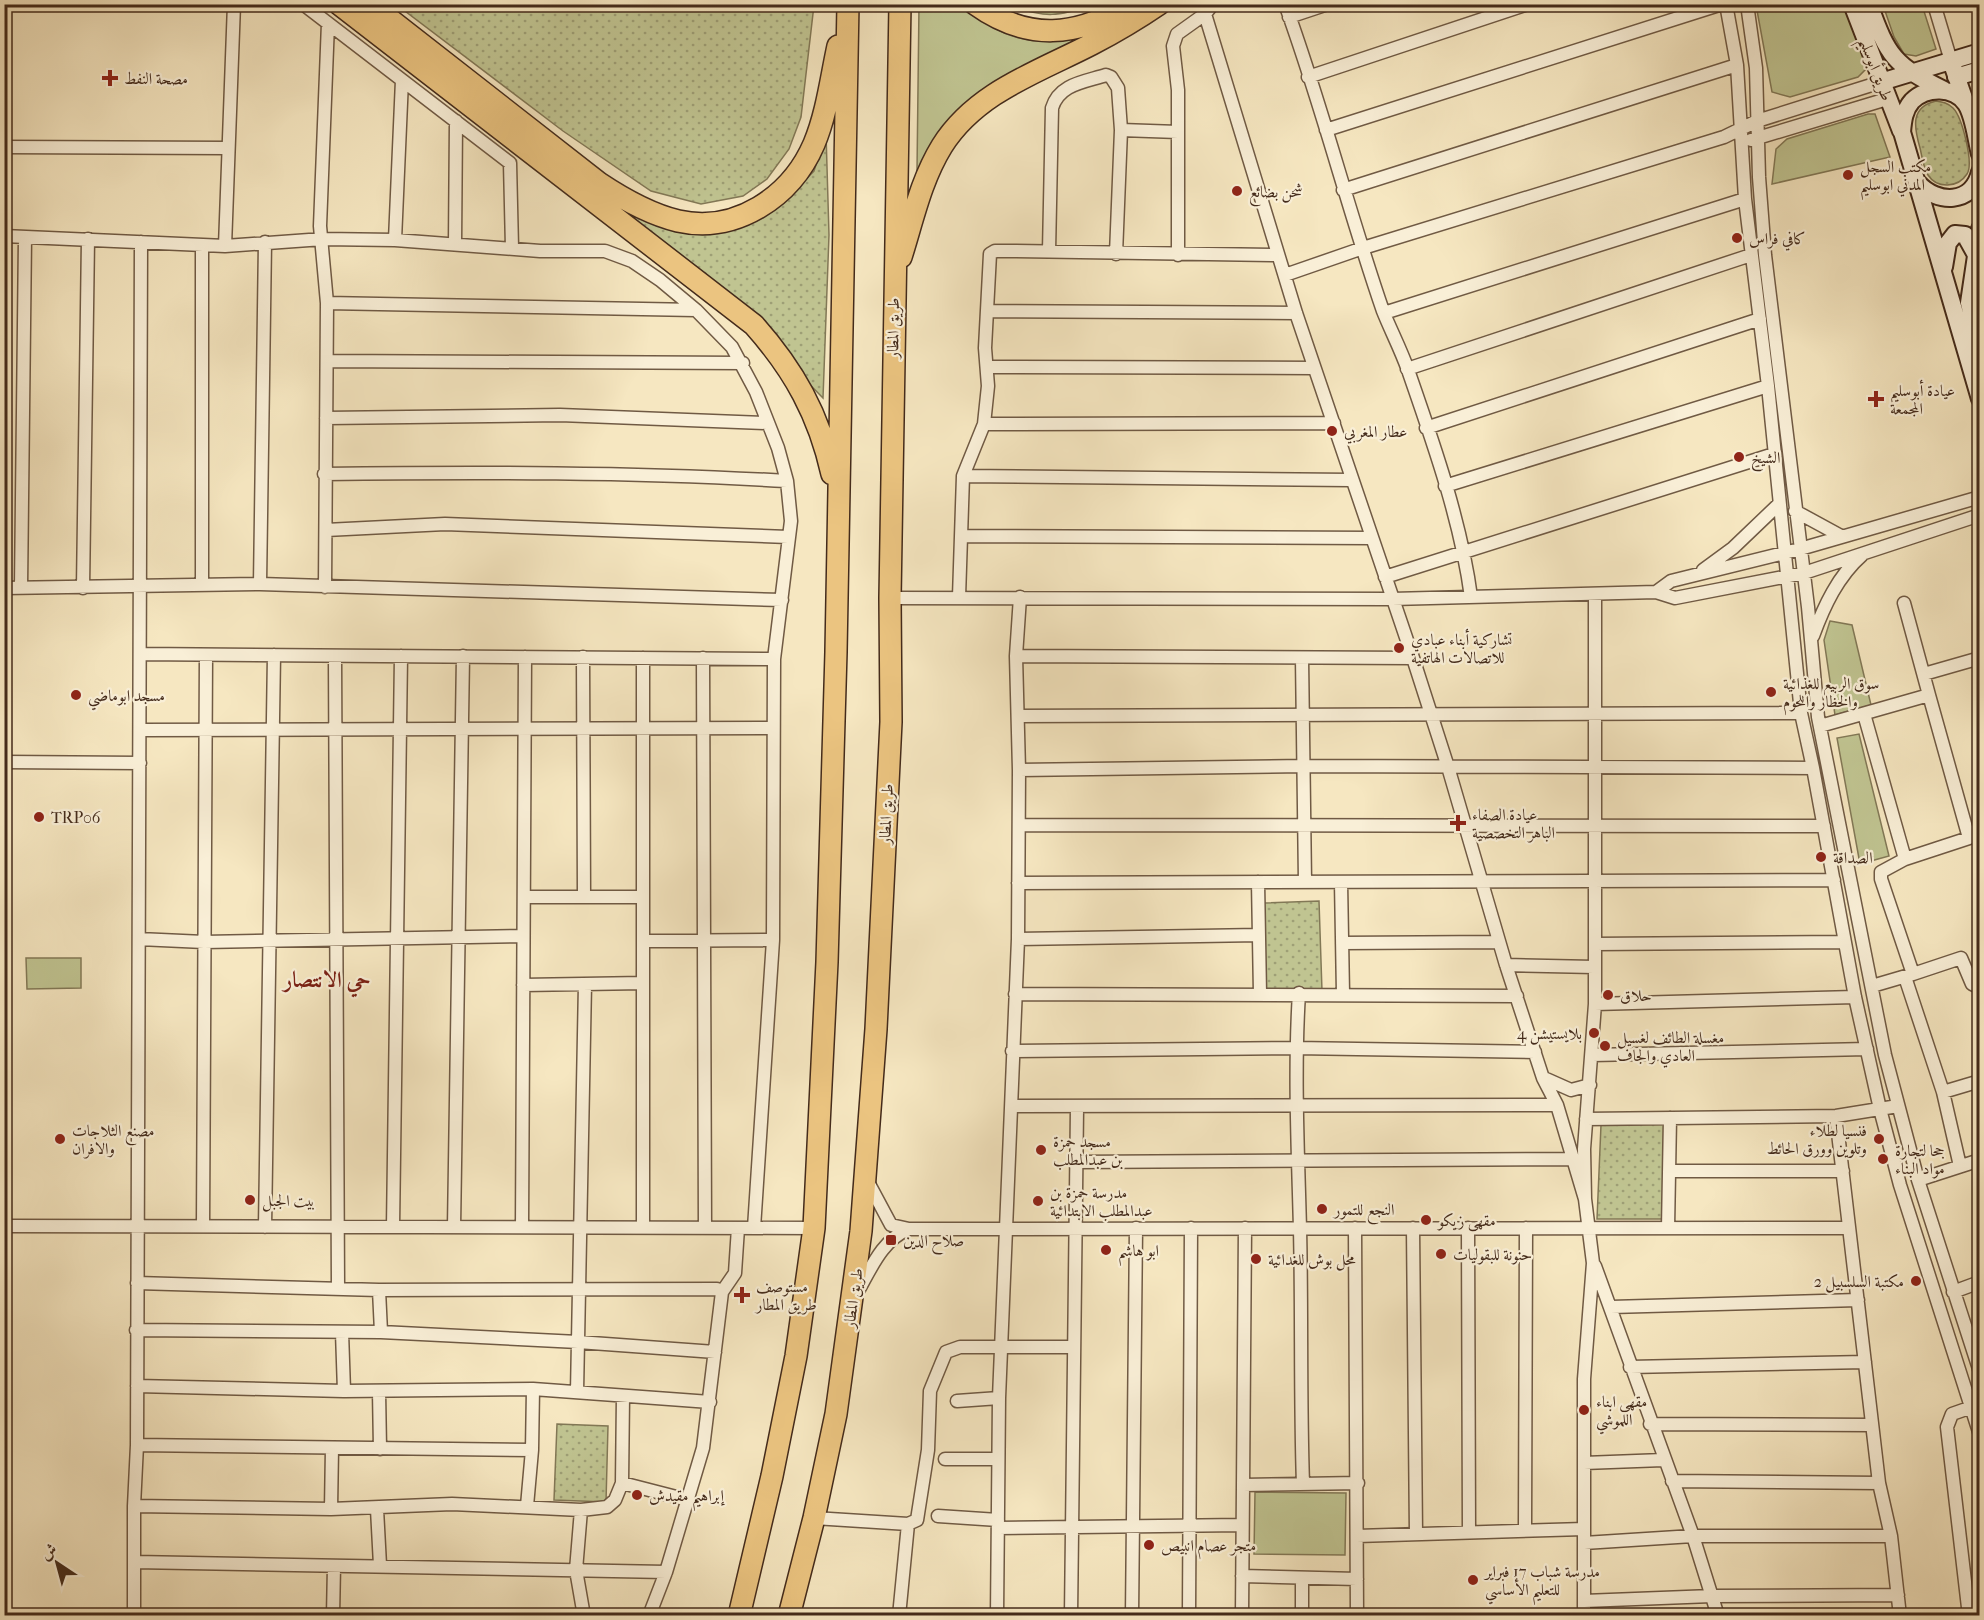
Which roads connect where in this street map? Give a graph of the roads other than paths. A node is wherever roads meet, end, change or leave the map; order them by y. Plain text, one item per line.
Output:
1 (234, 4) edge
2 (303, 4) edge
3 (339, 4) edge
4 (370, 4) edge
5 (848, 4) edge
6 (900, 4) edge
7 (975, 4) edge
8 (1131, 4) edge
9 (1159, 4) edge
10 (1285, 4) edge
11 (1328, 4) edge
12 (1528, 4) edge
13 (1724, 4) edge
14 (1747, 4) edge
15 (1852, 4) edge
16 (1869, 4) edge
17 (1934, 4) edge
18 (1209, 9) edge
19 (1290, 17) junction
20 (328, 23) junction
21 (1980, 52) edge
22 (1737, 65) junction
23 (1980, 70) edge
24 (1911, 73) junction
25 (1952, 76) junction
26 (1308, 77) junction
27 (402, 80) junction
28 (1881, 82) junction
29 (1887, 99) junction
30 (1757, 121) junction
31 (456, 122) junction
32 (1739, 128) junction
33 (1121, 130) junction
34 (1326, 130) junction
35 (1178, 132) junction
36 (1902, 132) junction
37 (1724, 137) junction
38 (1758, 139) junction
39 (1741, 142) junction
40 (4, 147) edge
41 (228, 148) junction
42 (1980, 154) edge
43 (1980, 172) edge
44 (1918, 183) junction
45 (1343, 190) junction
46 (1745, 199) junction
47 (1980, 229) edge
48 (4, 236) edge
49 (25, 237) junction
50 (88, 239) junction
51 (323, 239) junction
52 (395, 240) junction
53 (141, 242) junction
54 (264, 242) junction
55 (455, 244) junction
56 (202, 245) junction
57 (225, 246) junction
58 (512, 248) junction
59 (1363, 248) junction
60 (1048, 251) junction
61 (1975, 253) junction
62 (1116, 254) junction
63 (1178, 255) junction
64 (1278, 255) junction
65 (1750, 255) junction
66 (1285, 275) junction
67 (1943, 276) junction
68 (893, 283) junction
69 (327, 303) junction
70 (696, 310) junction
71 (987, 311) junction
72 (1296, 313) junction
73 (1384, 313) junction
74 (1760, 319) junction
75 (1980, 349) edge
76 (327, 362) junction
77 (743, 363) junction
78 (988, 367) junction
79 (1314, 368) junction
80 (1407, 369) junction
81 (1768, 386) junction
82 (1980, 399) edge
83 (326, 418) junction
84 (768, 423) junction
85 (1334, 423) junction
86 (984, 424) junction
87 (1426, 428) junction
88 (1774, 454) junction
89 (324, 474) junction
90 (963, 476) junction
91 (1351, 480) junction
92 (788, 481) junction
93 (1445, 486) junction
94 (1980, 497) edge
95 (1779, 504) junction
96 (839, 505) junction
97 (1795, 511) junction
98 (1980, 515) edge
99 (326, 530) junction
100 (961, 536) junction
101 (1841, 536) junction
102 (788, 537) junction
103 (1372, 538) junction
104 (1800, 549) junction
105 (1465, 552) junction
106 (1786, 552) junction
107 (1865, 552) junction
108 (1699, 573) junction
109 (1804, 573) junction
110 (1385, 577) junction
111 (1789, 577) junction
112 (260, 584) junction
113 (202, 585) junction
114 (141, 586) junction
115 (21, 587) junction
116 (325, 587) junction
117 (4, 588) edge
118 (83, 588) junction
119 (1656, 592) junction
120 (1595, 596) junction
121 (959, 597) junction
122 (1020, 597) junction
123 (1471, 597) junction
124 (890, 598) junction
125 (1392, 599) junction
126 (782, 600) junction
127 (1904, 603) dead end
128 (1812, 640) junction
129 (140, 654) junction
130 (206, 655) junction
131 (274, 655) junction
132 (335, 656) junction
133 (401, 656) junction
134 (464, 656) junction
135 (1016, 656) junction
136 (525, 657) junction
137 (583, 657) junction
138 (643, 658) junction
139 (703, 658) junction
140 (1302, 658) junction
141 (1413, 658) junction
142 (1980, 658) edge
143 (774, 659) junction
144 (1924, 674) junction
145 (1929, 695) junction
146 (1301, 713) junction
147 (1801, 713) junction
148 (1864, 714) junction
149 (1594, 715) junction
150 (1018, 716) junction
151 (1430, 716) junction
152 (1820, 726) junction
153 (772, 728) junction
154 (140, 729) junction
155 (206, 729) junction
156 (273, 729) junction
157 (335, 729) junction
158 (400, 729) junction
159 (462, 729) junction
160 (525, 729) junction
161 (583, 729) junction
162 (643, 729) junction
163 (703, 729) junction
164 (4, 762) edge
165 (140, 763) junction
166 (1304, 766) junction
167 (1448, 767) junction
168 (1597, 768) junction
169 (1813, 768) junction
170 (1019, 770) junction
171 (1019, 825) junction
172 (1303, 825) junction
173 (1465, 826) junction
174 (1595, 826) junction
175 (1824, 826) junction
176 (1974, 836) edge
177 (1905, 859) junction
178 (1833, 880) junction
179 (1596, 881) junction
180 (1258, 882) junction
181 (1305, 882) junction
182 (1341, 882) junction
183 (1018, 883) junction
184 (1483, 883) junction
185 (584, 896) junction
186 (524, 897) junction
187 (643, 897) junction
188 (1259, 935) junction
189 (459, 936) junction
190 (524, 936) junction
191 (397, 937) junction
192 (336, 938) junction
193 (139, 939) junction
194 (1018, 939) junction
195 (270, 940) junction
196 (773, 940) junction
197 (643, 941) junction
198 (704, 941) junction
199 (204, 942) junction
200 (1499, 942) junction
201 (1845, 942) junction
202 (1342, 943) junction
203 (1595, 944) junction
204 (1506, 965) junction
205 (1594, 967) junction
206 (1909, 975) junction
207 (643, 983) junction
208 (585, 984) junction
209 (523, 985) junction
210 (1872, 986) junction
211 (1980, 988) edge
212 (1299, 993) junction
213 (1015, 994) junction
214 (1260, 994) junction
215 (1343, 994) junction
216 (1517, 996) junction
217 (1855, 997) junction
218 (1595, 1004) junction
219 (1296, 1048) junction
220 (1867, 1049) junction
221 (1012, 1051) junction
222 (1535, 1052) junction
223 (1592, 1055) junction
224 (1543, 1078) junction
225 (1980, 1081) edge
226 (1590, 1085) junction
227 (1943, 1092) junction
228 (1298, 1105) junction
229 (1557, 1105) junction
230 (1012, 1106) junction
231 (1898, 1107) junction
232 (1077, 1108) junction
233 (1880, 1109) junction
234 (1836, 1116) junction
235 (1670, 1118) junction
236 (1586, 1119) junction
237 (1296, 1159) junction
238 (1574, 1159) junction
239 (1980, 1160) edge
240 (1077, 1162) junction
241 (1960, 1166) junction
242 (1669, 1171) junction
243 (1843, 1171) junction
244 (864, 1172) junction
245 (1918, 1180) junction
246 (1585, 1199) junction
247 (4, 1226) edge
248 (137, 1226) junction
249 (203, 1226) junction
250 (265, 1227) junction
251 (338, 1227) junction
252 (393, 1227) junction
253 (454, 1227) junction
254 (522, 1227) junction
255 (579, 1227) junction
256 (643, 1227) junction
257 (705, 1228) junction
258 (738, 1228) junction
259 (754, 1228) junction
260 (814, 1228) junction
261 (1006, 1228) junction
262 (1076, 1228) junction
263 (1136, 1228) junction
264 (1191, 1228) junction
265 (1245, 1228) junction
266 (1300, 1228) junction
267 (1355, 1228) junction
268 (1413, 1228) junction
269 (1468, 1228) junction
270 (1526, 1228) junction
271 (1589, 1228) junction
272 (1668, 1228) junction
273 (1849, 1228) junction
274 (909, 1229) junction
275 (1593, 1263) junction
276 (1980, 1282) edge
277 (137, 1283) junction
278 (338, 1288) junction
279 (578, 1288) junction
280 (380, 1290) junction
281 (723, 1292) junction
282 (1953, 1292) junction
283 (1858, 1300) junction
284 (853, 1301) junction
285 (1611, 1307) junction
286 (136, 1330) junction
287 (342, 1332) junction
288 (381, 1332) junction
289 (578, 1341) junction
290 (1001, 1345) junction
291 (1074, 1347) junction
292 (715, 1352) junction
293 (1865, 1362) junction
294 (1630, 1367) junction
295 (1980, 1372) edge
296 (137, 1386) junction
297 (533, 1389) junction
298 (344, 1391) junction
299 (379, 1391) junction
300 (576, 1392) junction
301 (623, 1396) junction
302 (999, 1398) junction
303 (957, 1401) dead end
304 (710, 1402) junction
305 (1972, 1407) junction
306 (1650, 1424) junction
307 (1872, 1425) junction
308 (1980, 1435) edge
309 (137, 1445) junction
310 (332, 1448) junction
311 (380, 1449) junction
312 (532, 1450) junction
313 (945, 1459) dead end
314 (998, 1459) junction
315 (1663, 1460) junction
316 (1584, 1462) junction
317 (1671, 1481) junction
318 (622, 1483) junction
319 (1358, 1483) junction
320 (1879, 1483) junction
321 (1303, 1484) junction
322 (1243, 1485) junction
323 (688, 1500) junction
324 (134, 1506) junction
325 (527, 1506) junction
326 (331, 1509) junction
327 (377, 1509) junction
328 (580, 1510) junction
329 (938, 1516) dead end
330 (814, 1518) junction
331 (908, 1524) junction
332 (998, 1524) junction
333 (1242, 1525) junction
334 (1070, 1526) junction
335 (1189, 1526) junction
336 (1131, 1528) junction
337 (1584, 1528) junction
338 (1525, 1530) junction
339 (1469, 1532) junction
340 (1416, 1534) junction
341 (1357, 1536) junction
342 (1693, 1536) junction
343 (1891, 1536) junction
344 (1584, 1543) junction
345 (135, 1562) junction
346 (380, 1565) junction
347 (334, 1566) junction
348 (576, 1570) junction
349 (666, 1572) junction
350 (1242, 1576) junction
351 (1302, 1578) junction
352 (1357, 1579) junction
353 (1898, 1595) junction
354 (1712, 1596) junction
355 (1584, 1602) junction
356 (134, 1616) edge
357 (333, 1616) edge
358 (584, 1616) edge
359 (649, 1616) edge
360 (739, 1616) edge
361 (789, 1616) edge
362 (899, 1616) edge
363 (997, 1616) edge
364 (1071, 1616) edge
365 (1132, 1616) edge
366 (1189, 1616) edge
367 (1242, 1616) edge
368 (1302, 1616) edge
369 (1357, 1616) edge
370 (1584, 1616) edge
371 (1718, 1616) edge
372 (1900, 1616) edge
373 (1969, 1616) edge

1 - 41 street
2 - 20 street
3 - 96 highway
4 - 5 highway
5 - 96 highway
6 - 68 highway, طريق المطار
7 - 8 highway
9 - 68 highway
10 - 19 street
11 - 19 street
12 - 26 street
13 - 22 street
13 - 34 street
14 - 30 street
15 - 28 main road, طريق أبوسليم
16 - 24 main road, طريق أبوسليم
17 - 25 street
18 - 35 street
18 - 64 street
19 - 26 street
20 - 27 street
20 - 51 street
21 - 25 main road
22 - 32 street
22 - 45 street
23 - 25 main road
24 - 25 main road, طريق أبوسليم
24 - 25 main road
24 - 28 main road
25 - 36 main road
25 - 42 main road, طريق أبوسليم
26 - 34 street
27 - 31 street
27 - 52 street
28 - 29 main road, طريق أبوسليم
28 - 30 street
29 - 36 main road, طريق أبوسليم
29 - 38 street
30 - 32 street
30 - 38 street
31 - 55 street
31 - 58 street
32 - 37 street
32 - 39 street
33 - 35 street
33 - 60 street
33 - 62 street
34 - 45 street
35 - 63 street
36 - 44 main road, طريق أبوسليم
37 - 39 street
37 - 59 street
38 - 39 street
38 - 97 street
39 - 46 street
40 - 41 street
41 - 57 street
43 - 44 main road
44 - 67 main road, طريق أبوسليم
45 - 59 street
46 - 65 street
46 - 73 street
47 - 61 main road
48 - 49 street
49 - 50 street
49 - 115 street
50 - 53 street
50 - 118 street
51 - 52 street
51 - 54 street
51 - 69 street
52 - 55 street
53 - 56 street
53 - 114 street
54 - 57 street
54 - 112 street
55 - 58 street
56 - 57 street
56 - 113 street
58 - 70 street
59 - 66 street
59 - 73 street
60 - 62 street
60 - 71 street
61 - 67 main road
61 - 75 main road
62 - 63 street
63 - 64 street
64 - 66 street
65 - 74 street
65 - 80 street
66 - 72 street
67 - 82 main road, طريق أبوسليم
68 - 124 highway, طريق المطار
69 - 70 street
69 - 76 street
70 - 77 street
71 - 72 street
71 - 78 street
72 - 79 street
73 - 80 street
74 - 81 street
74 - 87 street
76 - 77 street
76 - 83 street
77 - 84 street
78 - 79 street
78 - 86 street
79 - 85 street
80 - 87 street
81 - 88 street
81 - 93 street
83 - 84 street
83 - 89 street
84 - 92 street
85 - 86 street
85 - 91 street
86 - 90 street
87 - 93 street
88 - 95 street
88 - 105 street
89 - 92 street
89 - 99 street
90 - 91 street
90 - 100 street
91 - 103 street
92 - 102 street
93 - 105 street
94 - 101 street
95 - 106 street
95 - 108 street
96 - 260 highway
97 - 101 street
97 - 104 street
98 - 107 street
99 - 102 street
99 - 116 street
100 - 103 street
100 - 121 street
101 - 104 street
102 - 126 street
103 - 110 street
104 - 106 street
104 - 109 street
105 - 110 street
105 - 123 street
106 - 108 street
106 - 111 street
107 - 109 street
107 - 128 street
108 - 119 street
109 - 111 street
109 - 128 street
110 - 125 street
111 - 119 street
111 - 147 street
112 - 113 street
112 - 116 street
113 - 114 street
114 - 118 street
114 - 129 street
115 - 117 street
115 - 118 street
116 - 126 street
119 - 120 street
120 - 123 street
120 - 149 street
121 - 122 street
121 - 124 street
122 - 125 street
122 - 135 street
123 - 125 street
124 - 244 highway, طريق المطار
125 - 141 street
126 - 143 street
127 - 144 street
128 - 152 street
129 - 130 street
129 - 154 street
130 - 131 street
130 - 155 street
131 - 132 street
131 - 156 street
132 - 133 street
132 - 157 street
133 - 134 street
133 - 158 street
134 - 136 street
134 - 159 street
135 - 140 street
135 - 150 street
136 - 137 street
136 - 160 street
137 - 138 street
137 - 161 street
138 - 139 street
138 - 162 street
139 - 143 street
139 - 163 street
140 - 141 street
140 - 146 street
141 - 151 street
142 - 144 street
143 - 153 street
144 - 145 street
145 - 148 street
145 - 176 street
146 - 150 street
146 - 151 street
146 - 166 street
147 - 149 street
147 - 169 street
148 - 152 street
148 - 177 street
149 - 151 street
149 - 168 street
150 - 170 street
151 - 167 street
152 - 210 street
153 - 163 street
153 - 196 street
154 - 155 street
154 - 165 street
155 - 156 street
155 - 199 street
156 - 157 street
156 - 195 street
157 - 158 street
157 - 192 street
158 - 159 street
158 - 191 street
159 - 160 street
159 - 189 street
160 - 161 street
160 - 186 street
161 - 162 street
161 - 185 street
162 - 163 street
162 - 187 street
163 - 198 street
164 - 165 street
165 - 193 street
166 - 167 street
166 - 170 street
166 - 172 street
167 - 168 street
167 - 173 street
168 - 169 street
168 - 174 street
169 - 175 street
170 - 171 street
171 - 172 street
171 - 183 street
172 - 173 street
172 - 181 street
173 - 174 street
173 - 184 street
174 - 175 street
174 - 179 street
175 - 178 street
176 - 177 street
177 - 206 street
178 - 179 street
178 - 201 street
179 - 184 street
179 - 203 street
180 - 181 street
180 - 183 street
180 - 188 street
181 - 182 street
182 - 184 street
182 - 202 street
183 - 194 street
184 - 200 street
185 - 186 street
185 - 187 street
186 - 190 street
187 - 197 street
188 - 194 street
188 - 214 street
189 - 190 street
189 - 191 street
189 - 253 street
190 - 209 street
191 - 192 street
191 - 252 street
192 - 195 street
192 - 251 street
193 - 199 street
193 - 248 street
194 - 213 street
195 - 199 street
195 - 250 street
196 - 198 street
196 - 259 street
197 - 198 street
197 - 207 street
198 - 257 street
199 - 249 street
200 - 202 street
200 - 204 street
201 - 203 street
201 - 217 street
202 - 215 street
203 - 205 street
204 - 205 street
204 - 216 street
205 - 218 street
206 - 210 street
206 - 211 street
206 - 227 street
207 - 208 street
207 - 256 street
208 - 209 street
208 - 255 street
209 - 254 street
210 - 231 street
212 - 214 street
212 - 215 street
212 - 219 street
213 - 214 street
213 - 221 street
215 - 216 street
216 - 222 street
217 - 218 street
217 - 220 street
218 - 223 street
219 - 221 street
219 - 222 street
219 - 228 street
220 - 223 street
220 - 233 street
221 - 230 street
222 - 224 street
223 - 226 street
224 - 226 street
224 - 229 street
225 - 227 street
226 - 236 street
227 - 241 street
228 - 229 street
228 - 232 street
228 - 237 street
229 - 238 street
230 - 232 street
230 - 261 street
231 - 233 street
231 - 245 street
232 - 240 street
233 - 234 street
233 - 305 street
234 - 235 street
234 - 243 street
235 - 236 street
235 - 242 street
236 - 246 street
237 - 238 street
237 - 240 street
237 - 266 street
238 - 246 street
239 - 241 street
240 - 262 street
241 - 245 street
242 - 243 street
242 - 272 street
243 - 273 street
244 - 274 street
244 - 284 highway, طريق المطار
245 - 282 street
246 - 271 street
247 - 248 street
248 - 249 street
248 - 277 street
249 - 250 street
250 - 251 street
251 - 252 street
251 - 278 street
252 - 253 street
253 - 254 street
254 - 255 street
255 - 256 street
255 - 279 street
256 - 257 street
257 - 258 street
258 - 259 street
258 - 281 street
259 - 260 street
260 - 360 highway
261 - 262 street
261 - 274 street
261 - 290 street
262 - 263 street
262 - 291 street
263 - 264 street
263 - 336 street
264 - 265 street
264 - 335 street
265 - 266 street
265 - 322 street
266 - 267 street
266 - 321 street
267 - 268 street
267 - 319 street
268 - 269 street
268 - 340 street
269 - 270 street
269 - 339 street
270 - 271 street
270 - 338 street
271 - 272 street
271 - 275 street
272 - 273 street
273 - 283 street
274 - 284 street
275 - 285 street
275 - 316 street
276 - 282 street
277 - 278 street
277 - 286 street
278 - 280 street
279 - 280 street
279 - 281 street
279 - 289 street
280 - 288 street
281 - 292 street
282 - 295 street
283 - 285 street
283 - 293 street
284 - 330 highway, طريق المطار
285 - 294 street
286 - 287 street
286 - 296 street
287 - 288 street
287 - 298 street
288 - 289 street
289 - 292 street
289 - 300 street
290 - 291 street
290 - 302 street
290 - 331 street
291 - 334 street
292 - 304 street
293 - 294 street
293 - 307 street
294 - 306 street
296 - 298 street
296 - 309 street
297 - 299 street
297 - 300 street
297 - 312 street
298 - 299 street
299 - 311 street
300 - 301 street
301 - 304 street
301 - 318 street
302 - 303 street
302 - 314 street
304 - 323 street
305 - 308 street
305 - 373 street
306 - 307 street
306 - 315 street
307 - 320 street
309 - 310 street
309 - 324 street
310 - 311 street
310 - 326 street
311 - 312 street
312 - 325 street
313 - 314 street
314 - 332 street
315 - 316 street
315 - 317 street
316 - 337 street
317 - 320 street
317 - 342 street
318 - 323 street
318 - 328 street
319 - 321 street
319 - 341 street
320 - 343 street
321 - 322 street
322 - 333 street
323 - 349 street
324 - 326 street
324 - 345 street
325 - 327 street
325 - 328 street
326 - 327 street
327 - 346 street
328 - 348 street
329 - 332 street
330 - 331 street
330 - 361 highway, طريق المطار
331 - 362 street
332 - 334 street
332 - 363 street
333 - 335 street
333 - 350 street
334 - 336 street
334 - 364 street
335 - 336 street
335 - 366 street
336 - 365 street
337 - 338 street
337 - 344 street
338 - 339 street
339 - 340 street
340 - 341 street
341 - 352 street
342 - 343 street
342 - 344 street
342 - 354 street
343 - 353 street
344 - 355 street
345 - 347 street
345 - 356 street
346 - 347 street
346 - 348 street
347 - 357 street
348 - 349 street
348 - 358 street
349 - 359 street
350 - 351 street
350 - 367 street
351 - 352 street
351 - 368 street
352 - 369 street
353 - 354 street
353 - 372 street
354 - 355 street
354 - 371 street
355 - 370 street

